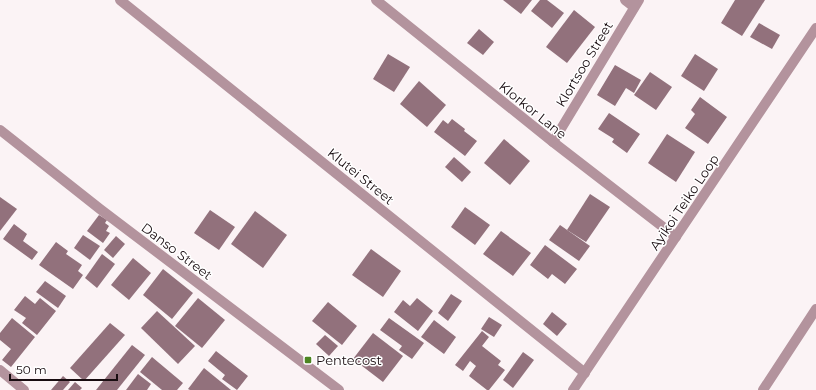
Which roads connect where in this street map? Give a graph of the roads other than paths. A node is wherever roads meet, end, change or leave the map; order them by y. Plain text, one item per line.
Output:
1 (120, 0) edge
2 (376, 0) edge
3 (625, 0) edge
4 (636, 3) edge
5 (816, 28) edge
6 (0, 130) edge
7 (553, 142) junction
8 (676, 237) junction
9 (816, 310) edge
10 (0, 370) edge
11 (585, 373) junction
12 (24, 390) edge
13 (339, 390) edge
14 (573, 390) edge
15 (763, 390) edge

1 - 11 street, Klutei Street
2 - 7 street, Klorkor Lane
3 - 4 street
4 - 7 street, Klortsoo Street
5 - 8 street, Ayikoi Teiko Loop
6 - 13 street, Danso Street
7 - 8 street, Klorkor Lane
8 - 11 street, Ayikoi Teiko Loop
9 - 15 street
10 - 12 street
11 - 14 street, Ayikoi Teiko Loop

